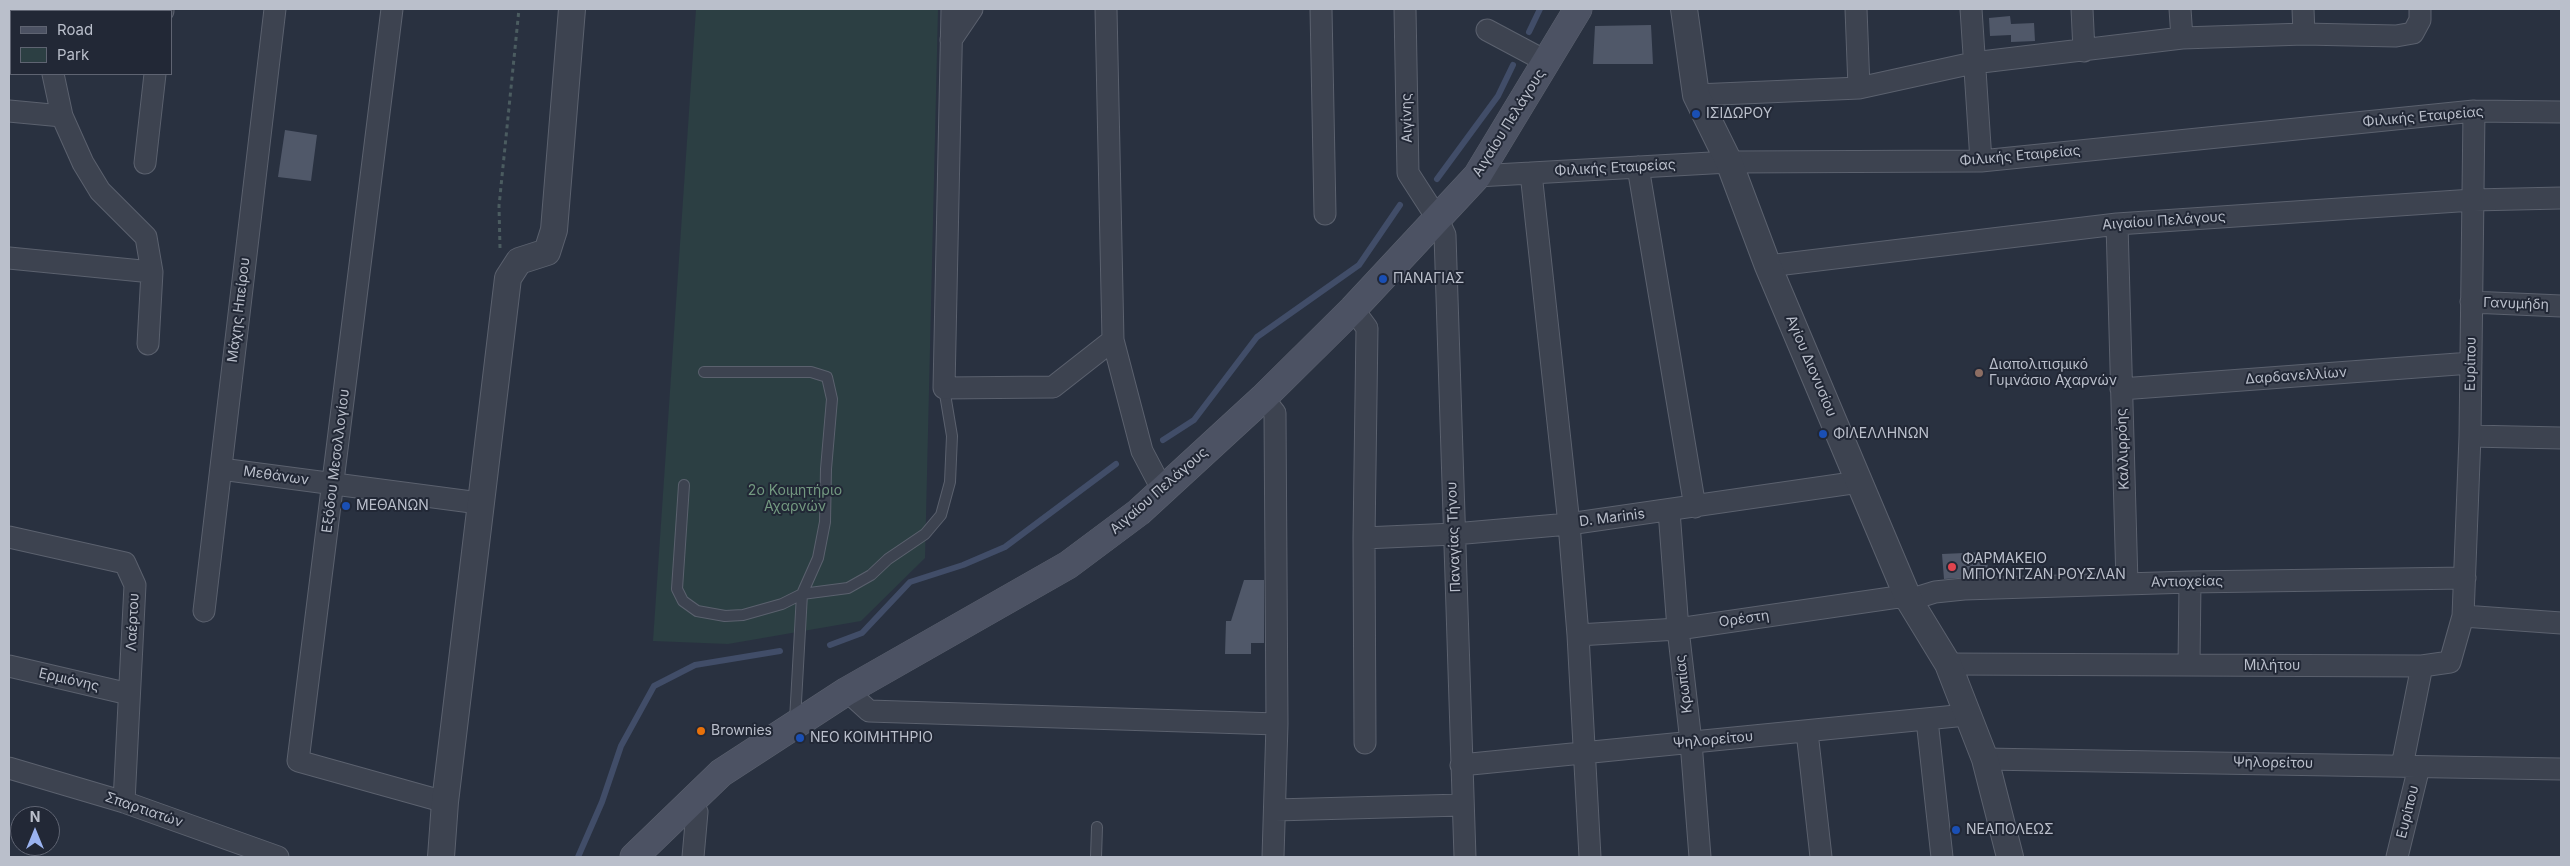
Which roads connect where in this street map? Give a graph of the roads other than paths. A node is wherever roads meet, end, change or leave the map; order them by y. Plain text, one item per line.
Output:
1 (275, 9) edge
2 (392, 9) edge
3 (572, 9) edge
4 (952, 9) edge
5 (972, 9) edge
6 (1106, 9) edge
7 (1321, 9) edge
8 (1405, 9) edge
9 (1578, 9) edge
10 (1684, 9) edge
11 (1856, 9) edge
12 (1971, 9) edge
13 (2082, 9) edge
14 (2180, 9) edge
15 (2303, 9) edge
16 (2420, 9) edge
17 (1487, 30) dead end
18 (2304, 34) junction
19 (2182, 38) junction
20 (951, 40) junction
21 (2084, 51) junction
22 (1547, 62) junction
23 (1973, 63) junction
24 (53, 75) edge
25 (155, 75) edge
26 (1859, 88) junction
27 (1696, 95) junction
28 (9, 111) edge
29 (2474, 111) junction
30 (2561, 112) edge
31 (62, 116) junction
32 (1981, 161) junction
33 (145, 162) dead end
34 (1729, 162) junction
35 (1638, 167) junction
36 (1531, 173) junction
37 (1477, 176) junction
38 (2561, 198) edge
39 (2472, 200) junction
40 (1325, 214) dead end
41 (1437, 218) junction
42 (2117, 224) junction
43 (9, 258) edge
44 (1768, 266) junction
45 (152, 272) junction
46 (2472, 302) junction
47 (2561, 306) edge
48 (1353, 309) junction
49 (1113, 340) junction
50 (148, 344) dead end
51 (2471, 364) junction
52 (704, 372) dead end
53 (944, 388) junction
54 (2121, 389) junction
55 (1263, 398) junction
56 (2470, 436) junction
57 (2561, 438) edge
58 (221, 469) junction
59 (1859, 482) junction
60 (334, 484) junction
61 (684, 485) dead end
62 (1162, 489) junction
63 (480, 503) junction
64 (1695, 507) junction
65 (1669, 511) junction
66 (1570, 524) junction
67 (1454, 534) junction
68 (9, 537) edge
69 (1364, 538) junction
70 (2465, 578) junction
71 (2190, 582) junction
72 (2126, 583) junction
73 (802, 594) junction
74 (1910, 600) junction
75 (204, 611) dead end
76 (2463, 616) junction
77 (2561, 624) edge
78 (1678, 629) junction
79 (1578, 635) junction
80 (1948, 664) junction
81 (9, 666) edge
82 (2189, 666) junction
83 (2422, 666) junction
84 (847, 691) junction
85 (130, 694) junction
86 (1966, 715) junction
87 (1927, 720) junction
88 (795, 723) junction
89 (1277, 724) junction
90 (1807, 732) junction
91 (1691, 742) junction
92 (1364, 743) dead end
93 (1583, 752) junction
94 (1985, 759) junction
95 (1460, 765) junction
96 (2411, 766) junction
97 (9, 768) edge
98 (2561, 769) edge
99 (124, 802) junction
100 (445, 802) junction
101 (688, 804) junction
102 (1462, 805) junction
103 (1275, 810) junction
104 (1097, 827) dead end
105 (278, 857) edge
106 (441, 857) edge
107 (634, 857) edge
108 (693, 857) edge
109 (1096, 857) edge
110 (1273, 857) edge
111 (1465, 857) edge
112 (1590, 857) edge
113 (1700, 857) edge
114 (1821, 857) edge
115 (1942, 857) edge
116 (2010, 857) edge
117 (2397, 857) edge

1 - 58 street, Μάχης Ηπείρου
2 - 60 street, Εξόδου Μεσολλογίου
3 - 63 street
4 - 20 street
5 - 20 street
6 - 49 street
7 - 40 street
8 - 41 street, Αιγίνης
9 - 22 main road, Αιγαίου Πελάγους
10 - 27 street, Αγίου Διονυσίου
11 - 26 street
12 - 23 street
13 - 21 street
14 - 19 street
15 - 18 street
16 - 18 street
17 - 22 street
18 - 19 street
19 - 21 street
20 - 53 street
21 - 23 street
22 - 37 main road, Αιγαίου Πελάγους
23 - 26 street
23 - 32 street
24 - 31 street
25 - 33 street
26 - 27 street
27 - 34 street, Αγίου Διονυσίου
28 - 31 street
29 - 30 street, Φιλικής Εταιρείας
29 - 32 street, Φιλικής Εταιρείας
29 - 39 street, Ευρίπου
31 - 45 street
32 - 34 street, Φιλικής Εταιρείας
34 - 35 street, Φιλικής Εταιρείας
34 - 44 street, Αγίου Διονυσίου
35 - 36 street, Φιλικής Εταιρείας
35 - 64 street
36 - 37 street, Φιλικής Εταιρείας
36 - 66 street
37 - 41 main road, Αιγαίου Πελάγους
38 - 39 street, Αιγαίου Πελάγους
39 - 42 street, Αιγαίου Πελάγους
39 - 46 street, Ευρίπου
41 - 48 main road, Αιγαίου Πελάγους
41 - 67 street, Παναγίας Τήνου
42 - 44 street, Αιγαίου Πελάγους
42 - 54 street, Καλλιρρόης
43 - 45 street
44 - 59 street, Αγίου Διονυσίου
45 - 50 street
46 - 47 street, Γανυμήδη
46 - 51 street, Ευρίπου
48 - 55 main road, Αιγαίου Πελάγους
48 - 69 street
49 - 53 street
49 - 62 street
51 - 54 street, Δαρδανελλίων
51 - 56 street, Ευρίπου
52 - 73 lane
53 - 73 lane
54 - 72 street, Καλλιρρόης
55 - 62 main road, Αιγαίου Πελάγους
55 - 89 street
56 - 57 street
56 - 70 street, Ευρίπου
58 - 60 street, Μεθάνων
58 - 75 street, Μάχης Ηπείρου
59 - 64 street, D. Marinis
59 - 74 street, Αγίου Διονυσίου
60 - 63 street, Μεθάνων
60 - 100 street, Εξόδου Μεσολλογίου
61 - 73 lane
62 - 84 main road, Αιγαίου Πελάγους
63 - 100 street
64 - 65 street, D. Marinis
65 - 66 street, D. Marinis
65 - 78 street, Κρωπίας
66 - 67 street, D. Marinis
66 - 79 street
67 - 69 street, D. Marinis
67 - 95 street, Παναγίας Τήνου
68 - 85 street, Λαέρτου
69 - 92 street
70 - 71 street, Αντιοχείας
70 - 76 street, Ευρίπου
71 - 72 street, Αντιοχείας
71 - 82 street
72 - 74 street, Αντιοχείας
73 - 88 lane
74 - 78 street, Ορέστη
74 - 80 street, Αγίου Διονυσίου
76 - 77 street
76 - 83 street, Μιλήτου
78 - 79 street, Ορέστη
78 - 91 street, Κρωπίας
79 - 93 street
80 - 82 street, Μιλήτου
80 - 86 street, Αγίου Διονυσίου
81 - 85 street, Ερμιόνης
82 - 83 street, Μιλήτου
83 - 96 street, Ευρίπου
84 - 88 main road, Αιγαίου Πελάγους
84 - 89 street
85 - 99 street, Λαέρτου
86 - 87 street, Ψηλορείτου
86 - 94 street, Αγίου Διονυσίου
87 - 90 street, Ψηλορείτου
87 - 115 street
88 - 101 main road, Αιγαίου Πελάγους
89 - 103 street
90 - 91 street, Ψηλορείτου
90 - 114 street
91 - 93 street, Ψηλορείτου
91 - 113 street, Κρωπίας
93 - 95 street, Ψηλορείτου
93 - 112 street
94 - 96 street, Ψηλορείτου
94 - 116 street, Αγίου Διονυσίου
95 - 102 street, Παναγίας Τήνου
96 - 98 street, Ψηλορείτου
96 - 117 street, Ευρίπου
97 - 99 street, Σπαρτιατών
99 - 105 street, Σπαρτιατών
100 - 106 street
101 - 107 main road, Αιγαίου Πελάγους
101 - 108 street
102 - 103 street
102 - 111 street, Παναγίας Τήνου
103 - 110 street
104 - 109 lane

